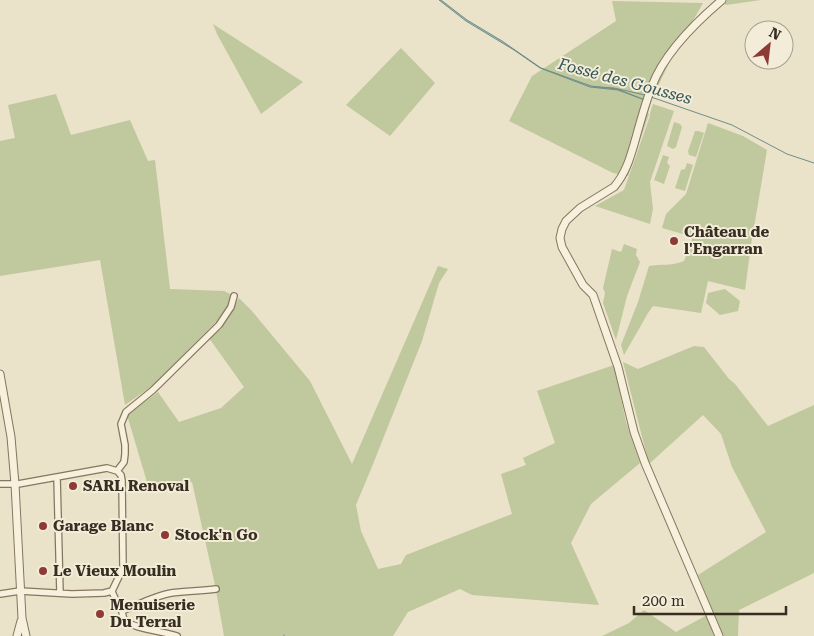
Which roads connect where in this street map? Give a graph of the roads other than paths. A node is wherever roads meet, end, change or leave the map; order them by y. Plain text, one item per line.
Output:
1 (722, 0) edge
2 (234, 296) dead end
3 (0, 374) edge
4 (117, 470) junction
5 (57, 477) junction
6 (0, 484) edge
7 (15, 484) junction
8 (216, 589) dead end
9 (20, 591) junction
10 (112, 591) junction
11 (60, 593) junction
12 (0, 594) edge
13 (122, 610) junction
14 (22, 618) junction
15 (17, 636) edge
16 (26, 636) edge
17 (177, 636) edge
18 (719, 636) edge

1 - 18 street
2 - 4 street
3 - 7 street
4 - 5 street
4 - 10 street
5 - 7 street
5 - 11 street
6 - 7 street
7 - 9 street
8 - 13 street
9 - 11 street
9 - 12 street
9 - 14 street
10 - 11 street
10 - 13 street
13 - 17 street
14 - 15 street
14 - 16 street

